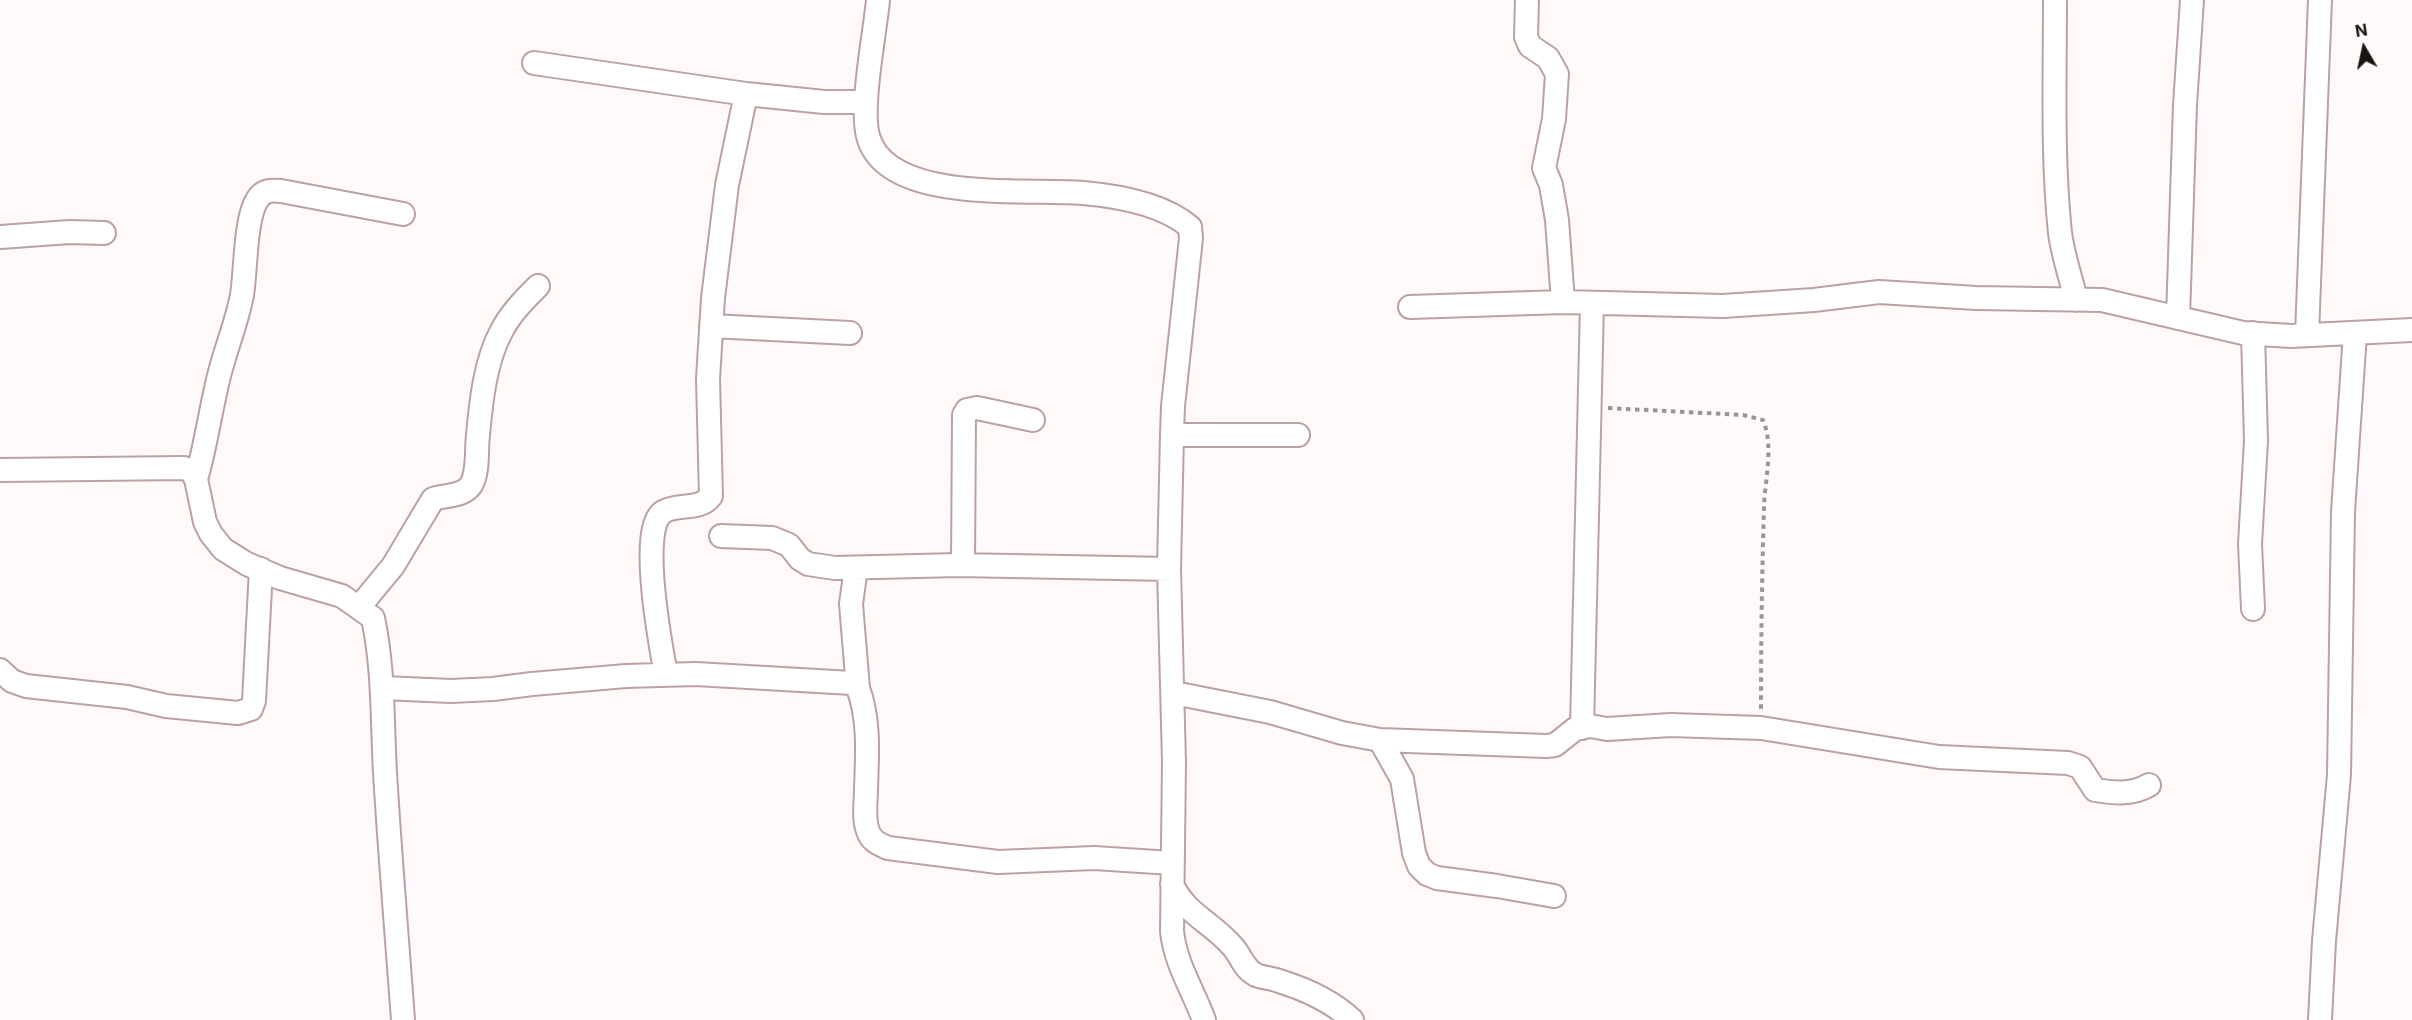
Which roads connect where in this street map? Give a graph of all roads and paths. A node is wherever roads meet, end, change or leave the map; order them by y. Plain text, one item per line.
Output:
1 (878, 0) edge
2 (1527, 0) edge
3 (2055, 0) edge
4 (2192, 0) edge
5 (2320, 0) edge
6 (534, 63) dead end
7 (746, 94) junction
8 (866, 102) junction
9 (404, 214) dead end
10 (104, 233) dead end
11 (0, 237) edge
12 (538, 286) dead end
13 (2076, 300) junction
14 (1563, 302) junction
15 (1592, 303) junction
16 (1410, 307) dead end
17 (2178, 318) junction
18 (711, 326) junction
19 (2412, 330) edge
20 (850, 333) dead end
21 (2253, 333) junction
22 (2355, 333) junction
23 (2307, 335) junction
24 (1590, 406) junction
25 (1033, 420) dead end
26 (1172, 435) junction
27 (1298, 435) dead end
28 (0, 470) edge
29 (196, 479) junction
30 (721, 536) dead end
31 (963, 565) junction
32 (856, 568) junction
33 (261, 569) junction
34 (1169, 569) junction
35 (360, 606) junction
36 (2253, 609) dead end
37 (666, 675) junction
38 (2, 679) edge
39 (384, 688) junction
40 (858, 688) junction
41 (1174, 693) junction
42 (1582, 728) junction
43 (1761, 728) junction
44 (1380, 740) junction
45 (2150, 785) dead end
46 (1172, 873) junction
47 (1554, 897) dead end
48 (404, 1020) edge
49 (1204, 1020) edge
50 (1352, 1020) edge
51 (2320, 1020) edge

1 - 8 street
2 - 14 street
3 - 13 street
4 - 17 street
5 - 23 street
6 - 7 street
7 - 8 street
7 - 18 street
8 - 26 street
9 - 29 street
10 - 11 street
12 - 35 street
13 - 15 street
13 - 17 street
14 - 15 street
14 - 16 street
15 - 24 street
17 - 21 street
18 - 20 street
18 - 37 street
19 - 22 street
21 - 23 street
21 - 36 street
22 - 23 street
22 - 51 street
24 - 42 street
24 - 43 path
25 - 31 street
26 - 27 street
26 - 34 street
28 - 29 street
29 - 33 street
30 - 32 street
31 - 32 street
31 - 34 street
32 - 40 street
33 - 35 street
33 - 38 street
34 - 41 street
35 - 39 street
37 - 39 street
37 - 40 street
39 - 48 street
40 - 46 street
41 - 44 street
41 - 46 street
42 - 43 street
42 - 44 street
43 - 45 street
44 - 47 street
46 - 49 street
46 - 50 street

